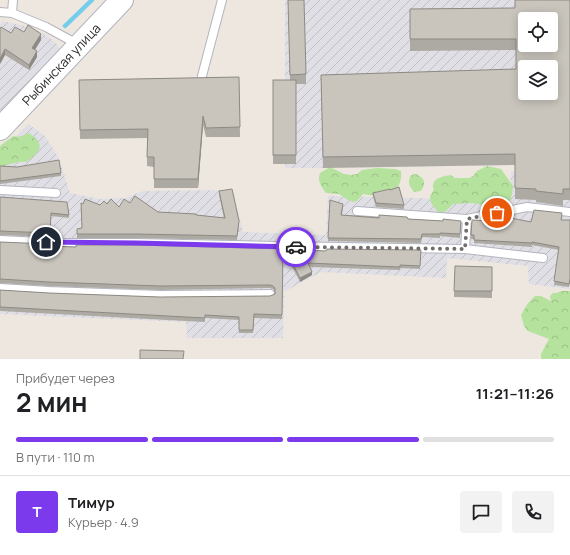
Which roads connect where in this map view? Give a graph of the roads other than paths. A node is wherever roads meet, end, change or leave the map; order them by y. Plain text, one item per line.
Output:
1 (13, 0) edge
2 (222, 0) edge
3 (118, 2) edge
4 (0, 12) edge
5 (12, 13) junction
6 (79, 46) junction
7 (202, 76) edge
8 (0, 129) edge
9 (0, 190) edge
10 (56, 193) dead end
11 (357, 211) dead end
12 (570, 212) edge
13 (467, 219) junction
14 (0, 240) edge
15 (465, 249) junction
16 (543, 258) dead end
17 (0, 288) edge
18 (270, 294) edge

1 - 5 lane
2 - 7 lane
3 - 6 main road, Рыбинская улица
4 - 5 lane
5 - 6 lane
6 - 8 main road, Рыбинская улица
9 - 10 lane
11 - 13 lane
12 - 13 lane
13 - 15 lane
14 - 15 lane
15 - 16 lane
17 - 18 lane

